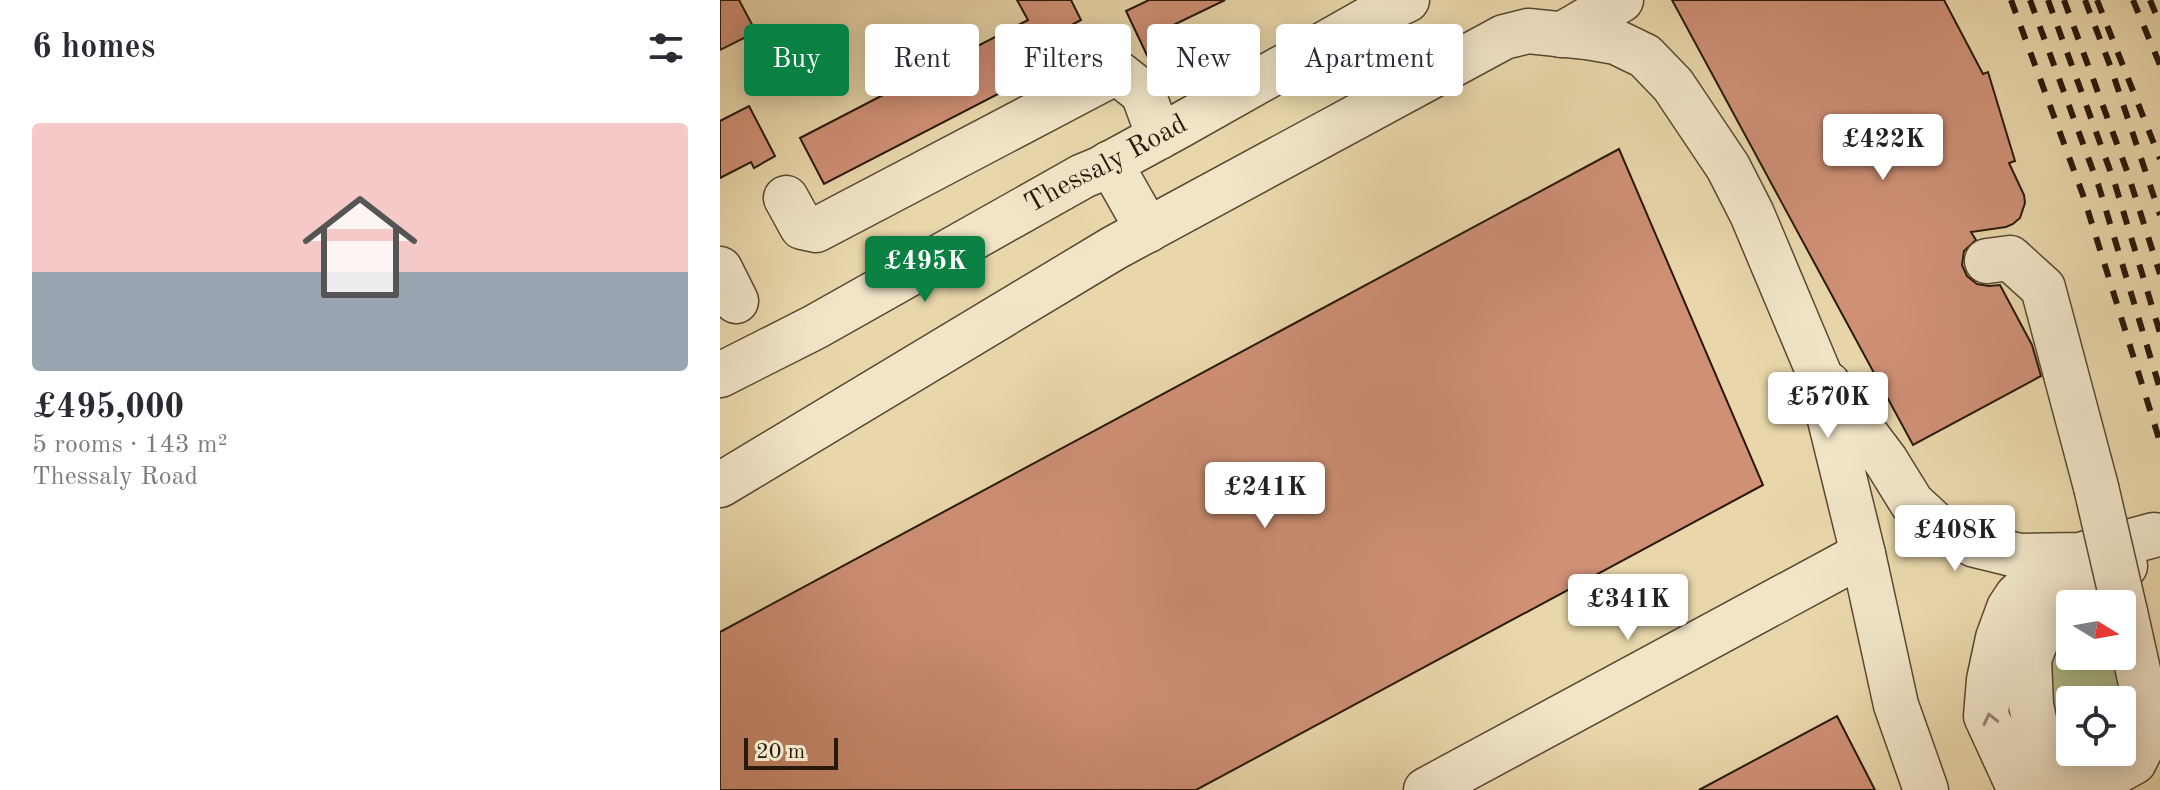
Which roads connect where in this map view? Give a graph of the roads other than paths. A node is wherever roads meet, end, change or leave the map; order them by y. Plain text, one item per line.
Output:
1 (1407, 0) edge
2 (1621, 0) edge
3 (1504, 18) edge
4 (1561, 35) junction
5 (1159, 137) junction
6 (1110, 163) junction
7 (786, 198) dead end
8 (1148, 230) junction
9 (1987, 261) dead end
10 (1818, 371) junction
11 (720, 375) edge
12 (720, 485) edge
13 (2157, 546) edge
14 (1863, 554) junction
15 (2080, 555) junction
16 (2045, 783) edge
17 (1426, 790) edge
18 (1926, 790) edge

1 - 5 street, Thessaly Road
2 - 4 street
3 - 4 street
3 - 8 street
4 - 10 street
5 - 6 street, Thessaly Road
5 - 7 street
6 - 8 street
6 - 11 street, Thessaly Road
8 - 12 street
9 - 16 street, bridge
10 - 14 street
10 - 15 street
13 - 15 street
13 - 16 street
14 - 17 street
14 - 18 street
16 -> 15 street

